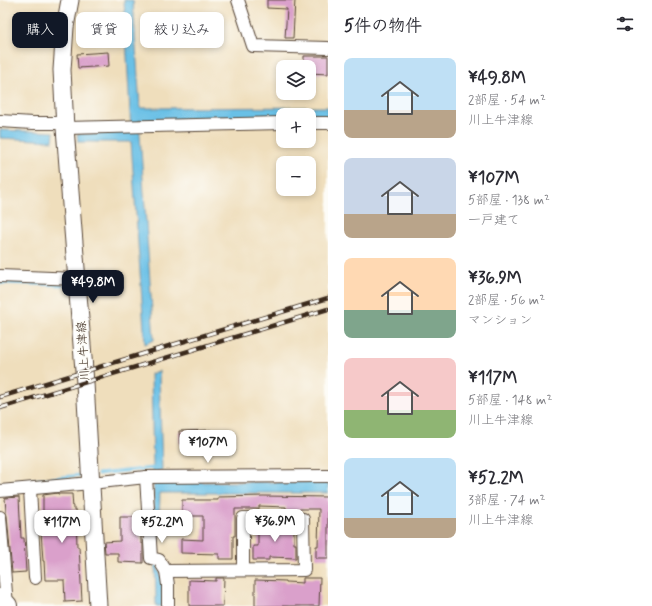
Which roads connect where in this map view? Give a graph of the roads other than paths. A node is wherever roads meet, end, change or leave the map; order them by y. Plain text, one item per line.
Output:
1 (70, 0) edge
2 (238, 0) edge
3 (328, 48) edge
4 (0, 121) edge
5 (316, 123) edge
6 (328, 123) edge
7 (276, 124) edge
8 (65, 125) junction
9 (0, 276) edge
10 (77, 279) junction
11 (146, 476) junction
12 (328, 476) edge
13 (91, 483) junction
14 (30, 489) junction
15 (0, 492) edge
16 (0, 517) edge
17 (243, 570) junction
18 (166, 571) junction
19 (35, 578) dead end
20 (0, 600) edge
21 (7, 606) edge
22 (98, 606) edge
23 (168, 606) edge

1 - 8 main road, 川上牛津線
2 - 3 street
4 - 8 street
5 - 6 street
7 - 8 street
8 - 10 main road, 川上牛津線
9 - 10 street
10 - 13 main road, 川上牛津線
11 - 12 street
11 - 13 street
11 - 18 street
13 - 14 street
13 - 22 main road, 川上牛津線
14 - 15 street
14 - 19 street
16 - 21 street
17 - 17 street
17 - 18 street
18 - 23 street
20 - 21 highway

